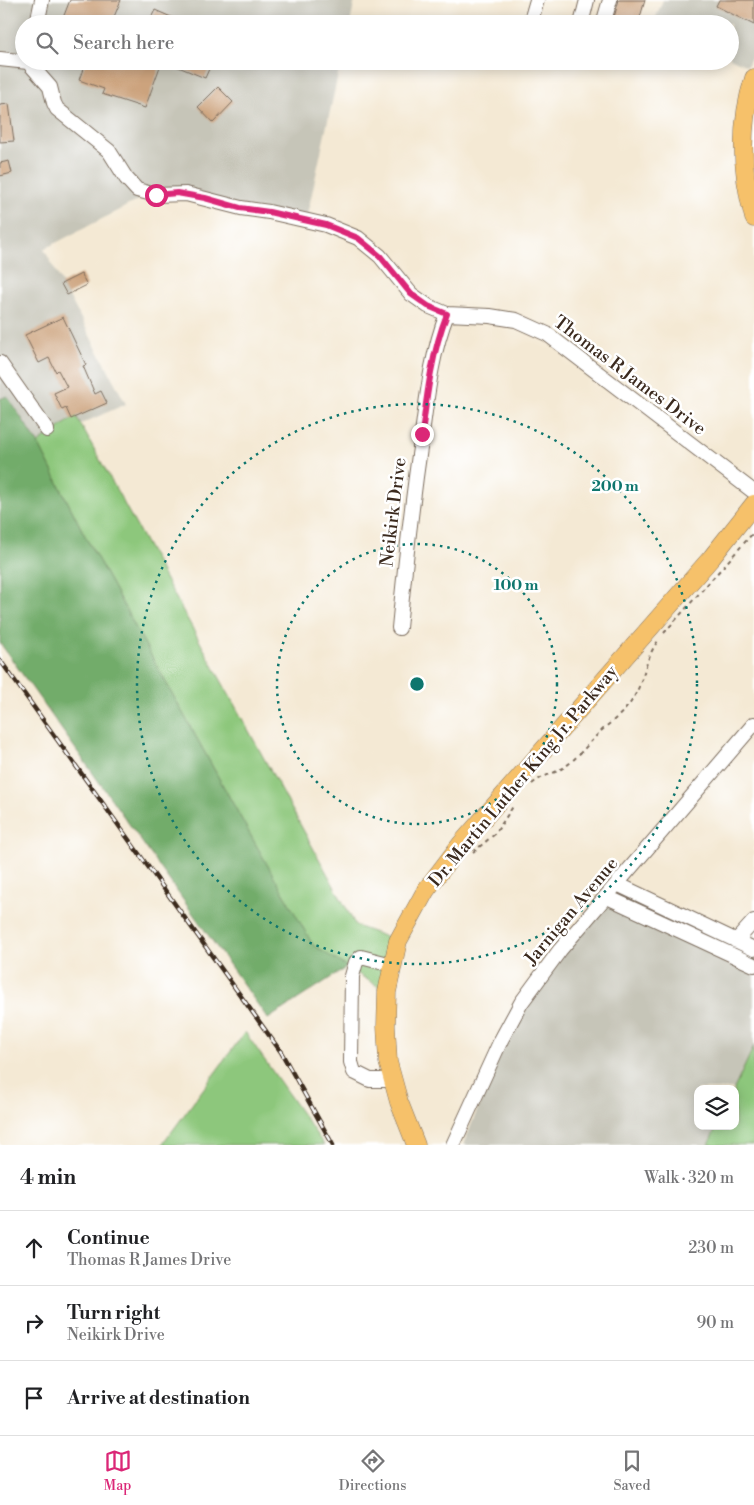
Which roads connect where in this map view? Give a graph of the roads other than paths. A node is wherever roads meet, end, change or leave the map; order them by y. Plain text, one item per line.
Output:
1 (42, 0) edge
2 (537, 0) edge
3 (587, 0) edge
4 (610, 0) edge
5 (39, 15) edge
6 (533, 15) edge
7 (583, 15) edge
8 (606, 15) edge
9 (0, 59) edge
10 (15, 61) edge
11 (35, 70) edge
12 (754, 78) edge
13 (754, 218) edge
14 (447, 314) junction
15 (0, 363) edge
16 (47, 430) dead end
17 (754, 492) edge
18 (754, 504) edge
19 (399, 628) dead end
20 (754, 724) edge
21 (617, 884) junction
22 (607, 897) junction
23 (754, 921) edge
24 (736, 941) junction
25 (754, 949) edge
26 (392, 965) junction
27 (754, 965) edge
28 (393, 1080) junction
29 (416, 1145) edge
30 (453, 1145) edge

1 - 5 street
2 - 6 street
3 - 7 street
4 - 8 street
9 - 10 street
11 - 14 street, Thomas R James Drive
12 - 13 main road
14 - 17 street, Thomas R James Drive
14 - 19 street, Neikirk Drive
15 - 16 street
18 - 26 main road, Dr. Martin Luther King Jr. Parkway
20 - 21 street, Jarnigan Avenue
21 - 22 street, Jarnigan Avenue
21 - 24 street
22 - 27 street
22 - 30 street, Jarnigan Avenue
23 - 24 street
24 - 25 street
26 - 28 main road, Dr. Martin Luther King Jr. Parkway
26 - 28 street
28 - 29 main road, Dr. Martin Luther King Jr. Parkway

